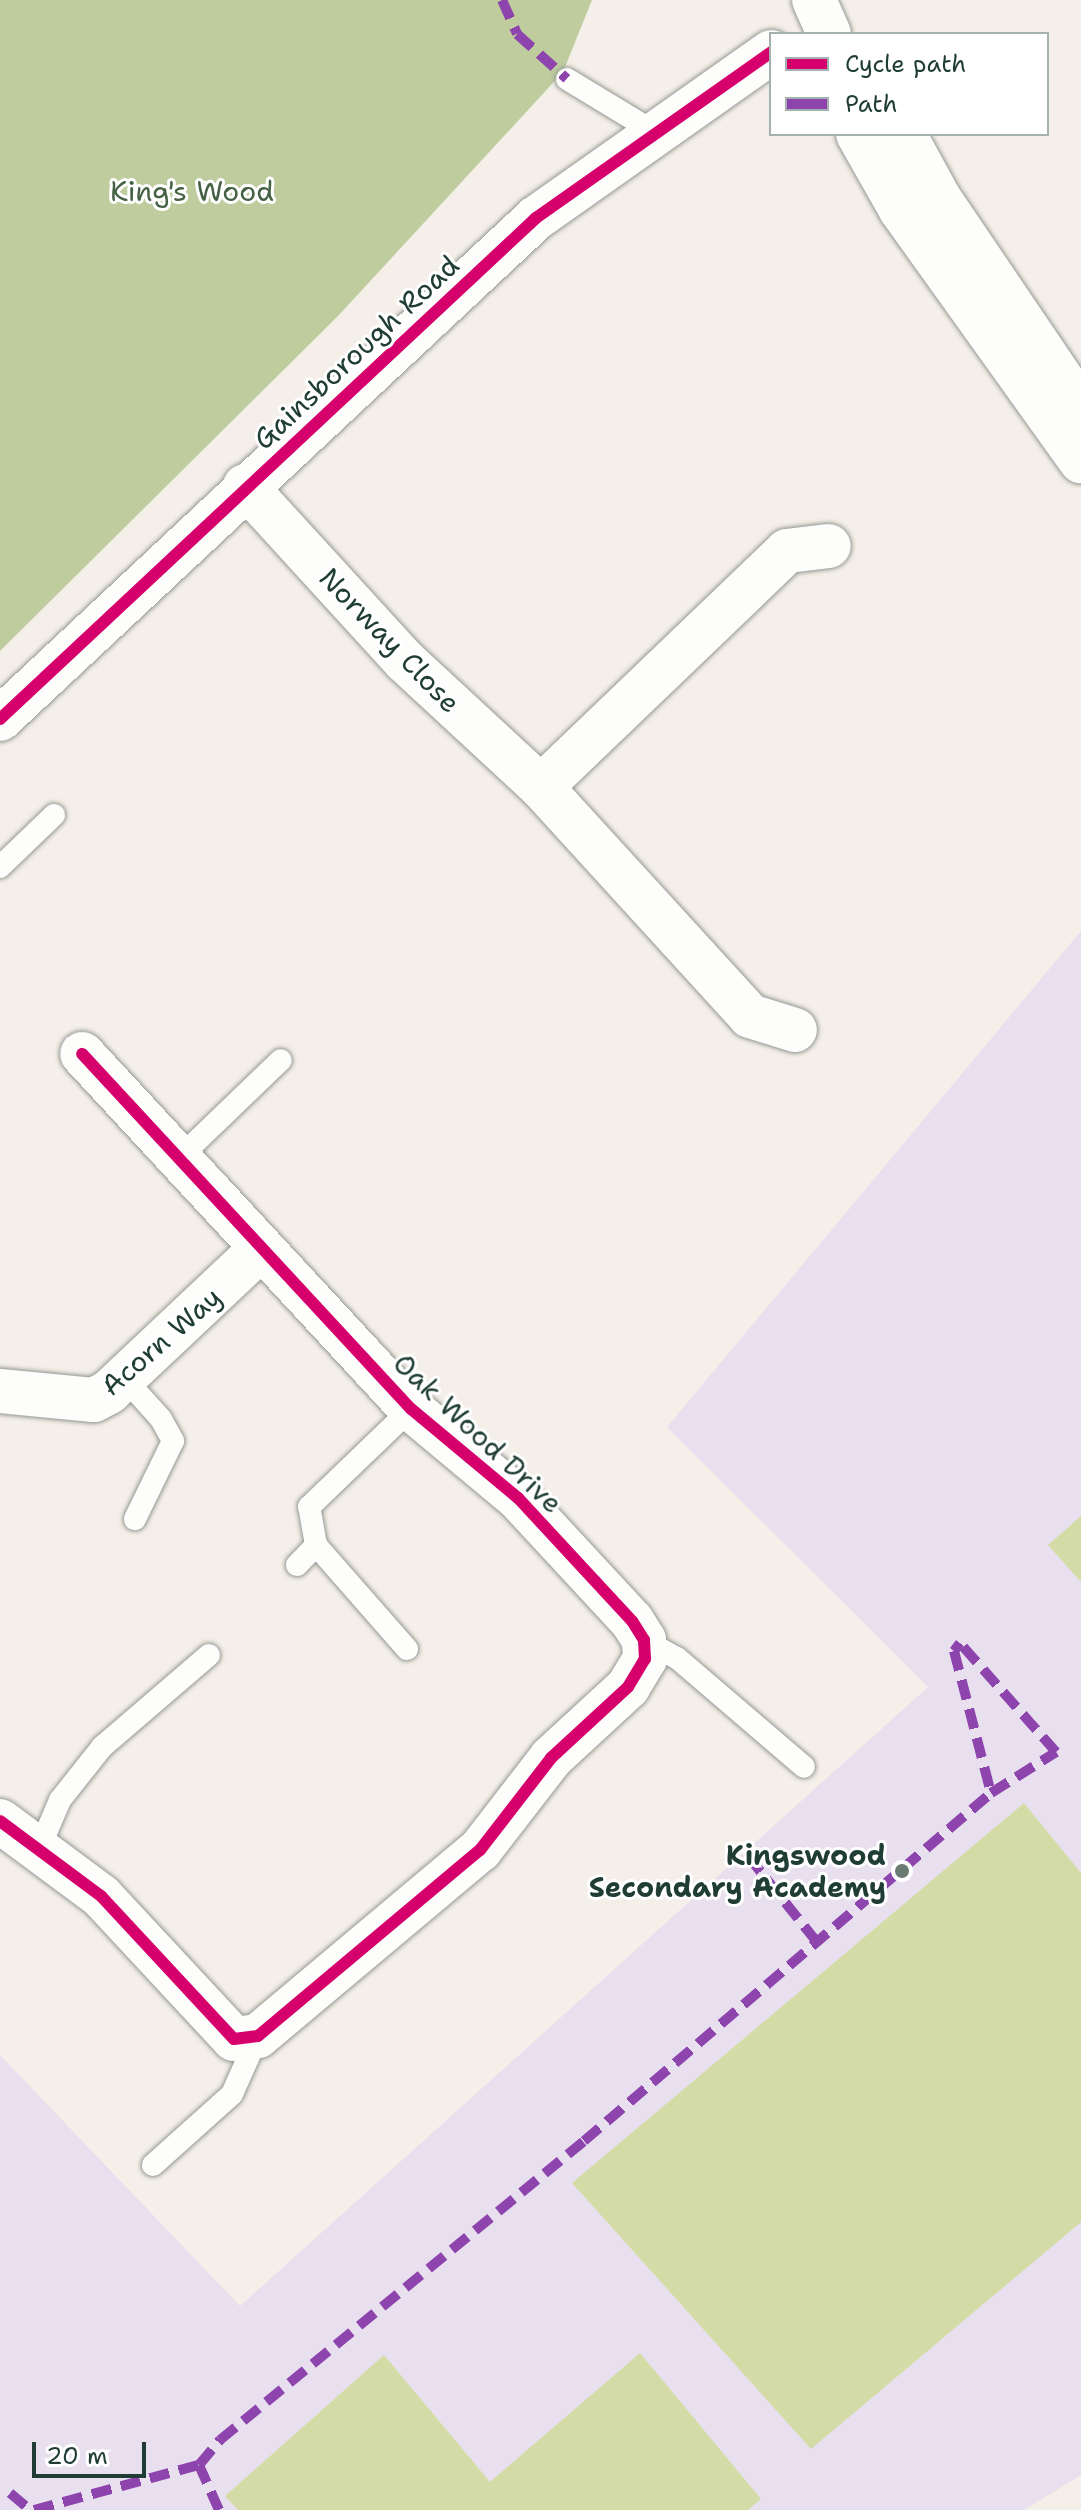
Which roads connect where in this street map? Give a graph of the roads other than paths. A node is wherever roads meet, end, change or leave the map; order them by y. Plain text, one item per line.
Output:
1 (769, 53) edge
2 (567, 79) dead end
3 (654, 132) junction
4 (859, 136) edge
5 (905, 136) edge
6 (1081, 408) edge
7 (1081, 461) edge
8 (245, 486) junction
9 (829, 546) dead end
10 (0, 719) edge
11 (541, 787) junction
12 (54, 815) dead end
13 (0, 867) edge
14 (795, 1030) dead end
15 (82, 1054) dead end
16 (281, 1060) dead end
17 (179, 1158) junction
18 (261, 1249) junction
19 (126, 1380) junction
20 (0, 1391) edge
21 (411, 1409) junction
22 (135, 1519) dead end
23 (316, 1545) junction
24 (297, 1565) dead end
25 (644, 1640) junction
26 (407, 1649) dead end
27 (209, 1655) dead end
28 (804, 1767) dead end
29 (0, 1821) edge
30 (37, 1854) junction
31 (258, 2036) junction
32 (153, 2165) dead end

1 - 3 street, Gainsborough Road
2 - 3 lane
3 - 8 street, Gainsborough Road
4 - 7 street
5 - 6 street
8 - 10 street, Gainsborough Road
8 - 11 street, Norway Close
9 - 11 street
11 - 14 street, Norway Close
12 - 13 lane
15 - 17 street, Oak Wood Drive
16 - 17 lane
17 - 18 street, Oak Wood Drive
18 - 19 street, Acorn Way
18 - 21 street, Oak Wood Drive
19 - 20 street, Acorn Way
19 - 22 lane
21 - 23 lane
21 - 25 street, Oak Wood Drive
23 - 24 lane
23 - 26 lane
25 - 28 lane
25 - 31 street
27 - 30 lane
29 - 30 street
30 - 31 street
31 - 32 lane

